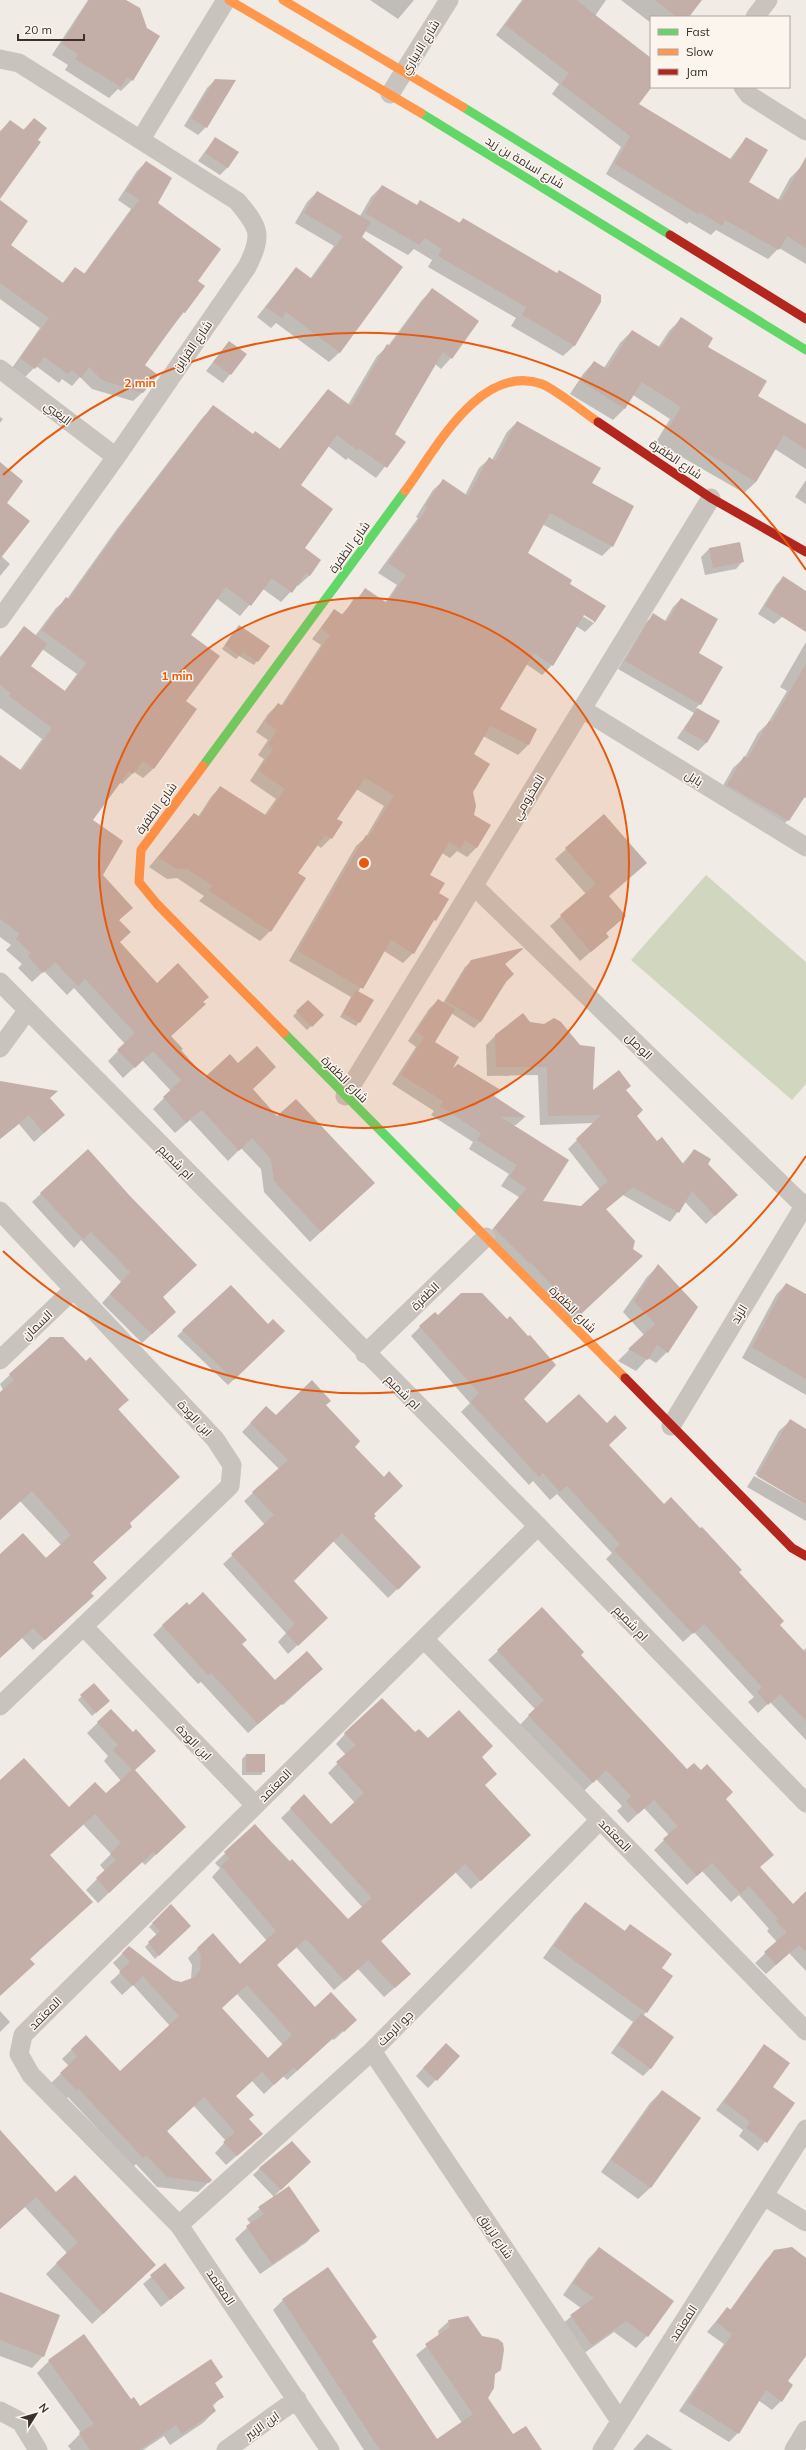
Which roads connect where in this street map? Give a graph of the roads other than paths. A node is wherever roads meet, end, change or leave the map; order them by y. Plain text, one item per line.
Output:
1 (226, 0) edge
2 (229, 0) edge
3 (283, 0) edge
4 (449, 0) edge
5 (768, 0) edge
6 (756, 16) edge
7 (0, 59) edge
8 (404, 71) junction
9 (744, 88) edge
10 (390, 94) junction
11 (806, 131) edge
12 (141, 139) junction
13 (806, 319) edge
14 (806, 350) edge
15 (0, 369) edge
16 (116, 457) junction
17 (711, 498) junction
18 (806, 552) edge
19 (0, 619) edge
20 (582, 709) junction
21 (806, 847) edge
22 (474, 886) junction
23 (0, 982) edge
24 (27, 1011) junction
25 (0, 1048) edge
26 (345, 1096) junction
27 (805, 1204) edge
28 (0, 1211) edge
29 (486, 1238) junction
30 (74, 1289) junction
31 (365, 1354) junction
32 (0, 1360) edge
33 (671, 1426) junction
34 (538, 1526) junction
35 (806, 1556) edge
36 (83, 1626) junction
37 (424, 1639) junction
38 (0, 1706) edge
39 (806, 1803) edge
40 (255, 1805) junction
41 (600, 1820) junction
42 (806, 2031) edge
43 (372, 2051) junction
44 (806, 2129) edge
45 (764, 2196) junction
46 (806, 2222) edge
47 (179, 2224) junction
48 (297, 2399) junction
49 (0, 2411) edge
50 (620, 2421) junction
51 (38, 2450) edge
52 (226, 2450) edge
53 (330, 2450) edge
54 (602, 2450) edge

1 - 12 street
2 - 10 street, شارع اسامة بن زيد
3 - 8 street, شارع اسامة بن زيد
4 - 8 street, شارع الابياري
5 - 6 street
7 - 12 street, شارع القراين
8 - 10 street, شارع الابياري
8 - 13 street, شارع اسامة بن زيد
9 - 11 street
10 - 14 street, شارع اسامة بن زيد
12 - 16 street, شارع القراين
15 - 16 street, اليغبي
16 - 19 street, شارع القراين
17 - 18 street, شارع الظفرة
17 - 20 street, المخزومي
17 - 26 street, شارع الظفرة
20 - 21 street, بابل
20 - 22 street, المخزومي
22 - 26 street, المخزومي
22 - 27 street, الوصل
23 - 24 street, ام شميم
24 - 25 street
24 - 31 street, ام شميم
26 - 29 street, شارع الظفرة
27 - 33 street, الرند
28 - 30 street, ابن الودة
29 - 31 street, الظفرة
29 - 33 street, شارع الظفرة
30 - 32 street, السمان
30 - 36 street, ابن الودة
31 - 34 street, ام شميم
33 - 35 street, شارع الظفرة
34 - 37 street, المعتمد
34 - 39 street, ام شميم
36 - 38 street, ابن الودة
36 - 40 street, ابن الودة
37 - 40 street, المعتمد
37 - 41 street, المعتمد
40 - 47 street, المعتمد
41 - 42 street, المعتمد
41 - 43 street, جو الرمث
43 - 47 street, جو الرمث
43 - 50 street, شارع لزيرق
44 - 45 street, المعتمد
45 - 46 street
45 - 50 street, المعتمد
47 - 48 street, المعتمد
48 - 52 street, ابن الزبير
48 - 53 street, المعتمد
49 - 51 street
50 - 54 street, المعتمد

